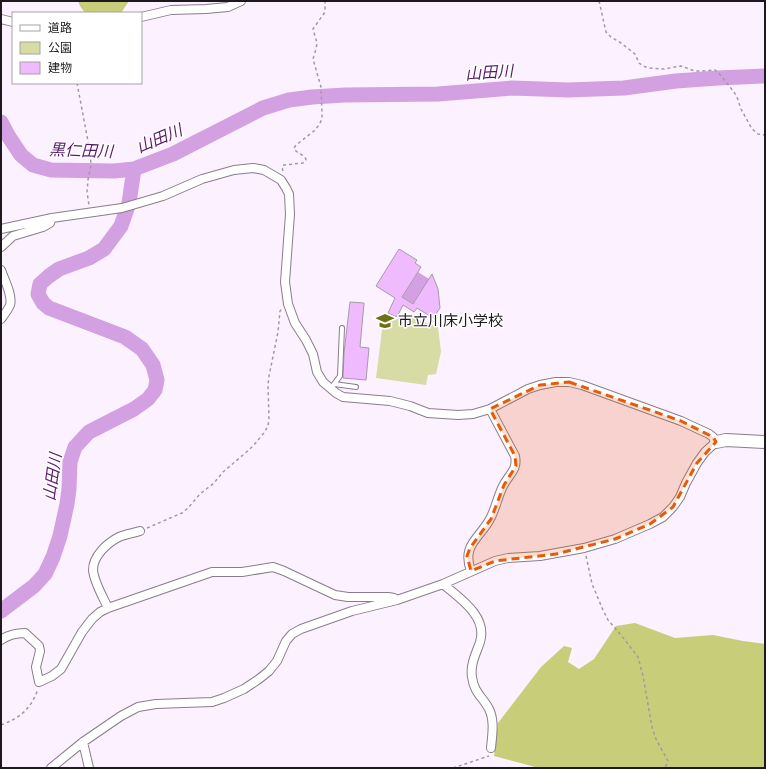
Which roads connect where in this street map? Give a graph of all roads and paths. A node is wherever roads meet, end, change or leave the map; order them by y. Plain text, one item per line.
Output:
1 (241, 1) edge
2 (325, 1) edge
3 (599, 1) edge
4 (142, 16) edge
5 (1, 19) edge
6 (12, 22) edge
7 (77, 84) edge
8 (765, 135) edge
9 (281, 180) junction
10 (91, 213) junction
11 (52, 218) junction
12 (1, 229) edge
13 (1, 247) edge
14 (1, 270) edge
15 (288, 304) junction
16 (1, 319) edge
17 (342, 328) dead end
18 (332, 387) junction
19 (356, 387) dead end
20 (490, 409) junction
21 (716, 442) junction
22 (765, 442) edge
23 (140, 531) joint
24 (584, 548) junction
25 (471, 571) junction
26 (442, 584) junction
27 (397, 600) junction
28 (108, 608) junction
29 (1, 640) edge
30 (39, 682) junction
31 (1, 725) edge
32 (83, 742) junction
33 (491, 748) joint
34 (51, 768) edge
35 (89, 768) edge
36 (453, 768) edge
37 (665, 768) edge

1 - 4 street
2 - 9 path
3 - 8 path
5 - 6 street
7 - 10 path
9 - 10 street
9 - 15 street
10 - 11 street
11 - 12 street
11 - 13 street
14 - 16 street
15 - 18 street
15 - 23 path
17 - 18 lane
18 - 19 lane
18 - 20 street
20 - 21 street
20 - 25 street
21 - 22 street
21 - 24 street
23 - 28 street
24 - 25 street
24 - 37 path
25 - 26 street
26 - 27 street
26 - 33 street
27 - 28 street
27 - 32 street
28 - 30 street
29 - 30 street
30 - 31 path
32 - 34 street
32 - 35 street
33 - 36 path

